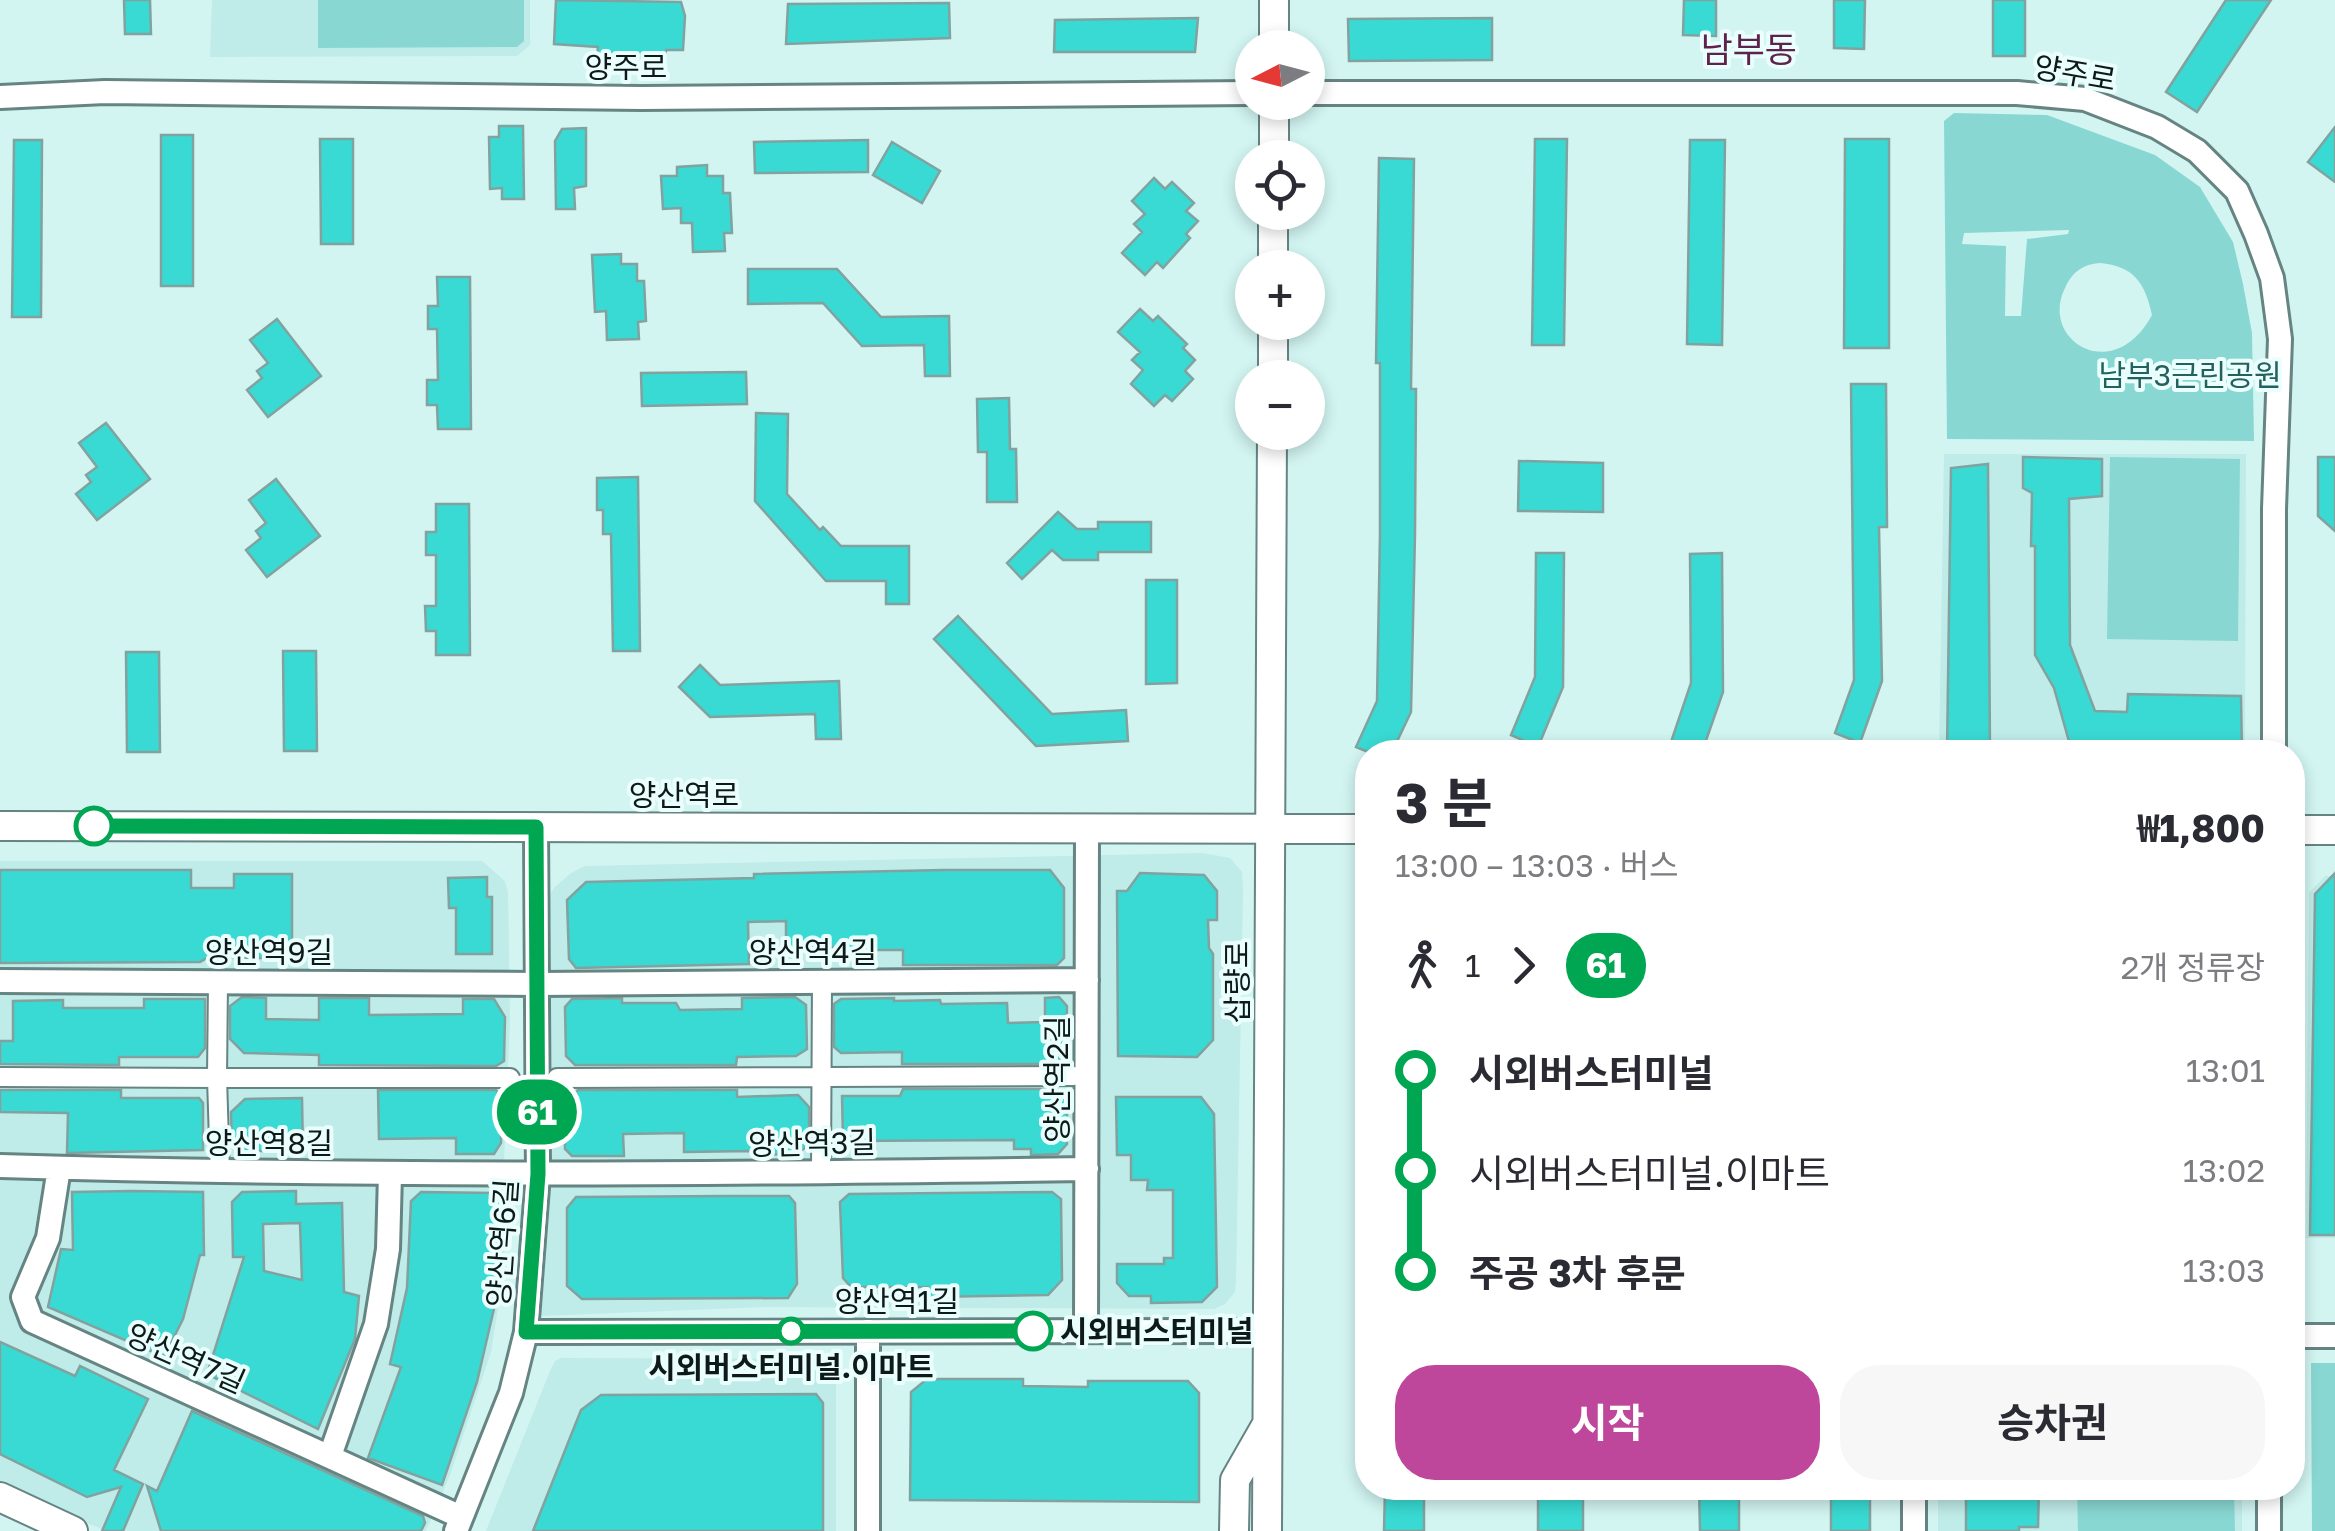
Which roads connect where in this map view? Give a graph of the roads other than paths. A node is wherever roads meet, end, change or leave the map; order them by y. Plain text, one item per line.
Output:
1 (1274, 0) edge
2 (1274, 30) edge
3 (1235, 93) edge
4 (1325, 93) edge
5 (0, 97) edge
6 (1272, 450) edge
7 (2274, 740) edge
8 (0, 826) edge
9 (536, 827) junction
10 (1087, 828) junction
11 (1270, 828) junction
12 (1355, 828) edge
13 (2305, 830) edge
14 (2335, 830) edge
15 (1087, 980) junction
16 (0, 981) edge
17 (218, 982) junction
18 (822, 982) junction
19 (538, 984) junction
20 (1074, 1076) dead end
21 (0, 1077) edge
22 (822, 1077) junction
23 (216, 1078) junction
24 (510, 1078) dead end
25 (557, 1078) dead end
26 (0, 1166) edge
27 (59, 1168) junction
28 (1086, 1169) junction
29 (220, 1173) junction
30 (821, 1173) junction
31 (390, 1174) junction
32 (538, 1174) junction
33 (1086, 1330) junction
34 (868, 1331) junction
35 (1268, 1331) junction
36 (526, 1332) junction
37 (2305, 1336) edge
38 (2335, 1336) edge
39 (1268, 1423) junction
40 (330, 1456) junction
41 (1268, 1474) junction
42 (0, 1497) edge
43 (1914, 1500) edge
44 (2270, 1500) edge
45 (459, 1524) edge
46 (72, 1531) edge
47 (868, 1531) edge
48 (1234, 1531) edge
49 (1267, 1531) edge
50 (1288, 1531) edge
51 (1914, 1531) edge
52 (2269, 1531) edge

1 - 2 street
3 - 5 street, 양주로
4 - 7 street, 양주로
6 - 11 street, 삽량로
8 - 9 street, 양산역로
9 - 10 street, 양산역로
9 - 19 street, 양산역6길
10 - 11 street, 양산역로
10 - 15 street, 양산역2길
11 - 12 street, 양산역로
11 - 35 street, 삽량로
13 - 14 street
15 - 18 street, 양산역4길
15 - 28 street, 양산역2길
16 - 17 street, 양산역9길
17 - 19 street, 양산역9길
17 - 23 street
18 - 19 street, 양산역4길
18 - 22 street
19 - 32 street, 양산역6길
20 - 22 street
21 - 23 street
22 - 25 street
22 - 30 street
23 - 24 street
23 - 29 street
26 - 27 street, 양산역8길
27 - 29 street, 양산역8길
27 - 40 street, 양산역7길
28 - 30 street, 양산역3길
28 - 33 street, 양산역2길
29 - 31 street, 양산역8길
30 - 32 street, 양산역3길
31 - 32 street, 양산역8길
31 - 40 street
32 - 36 street, 양산역6길
33 - 34 street, 양산역1길
33 - 35 street, 양산역1길
34 - 36 street, 양산역1길
34 - 47 street
35 - 39 street, 삽량로
36 - 45 street, 양산역6길
37 - 38 street
39 - 41 street, 삽량로
39 - 48 street
40 - 45 street, 양산역7길
41 - 49 street, 삽량로
41 - 50 street
42 - 46 street
43 - 51 street
44 - 52 street

